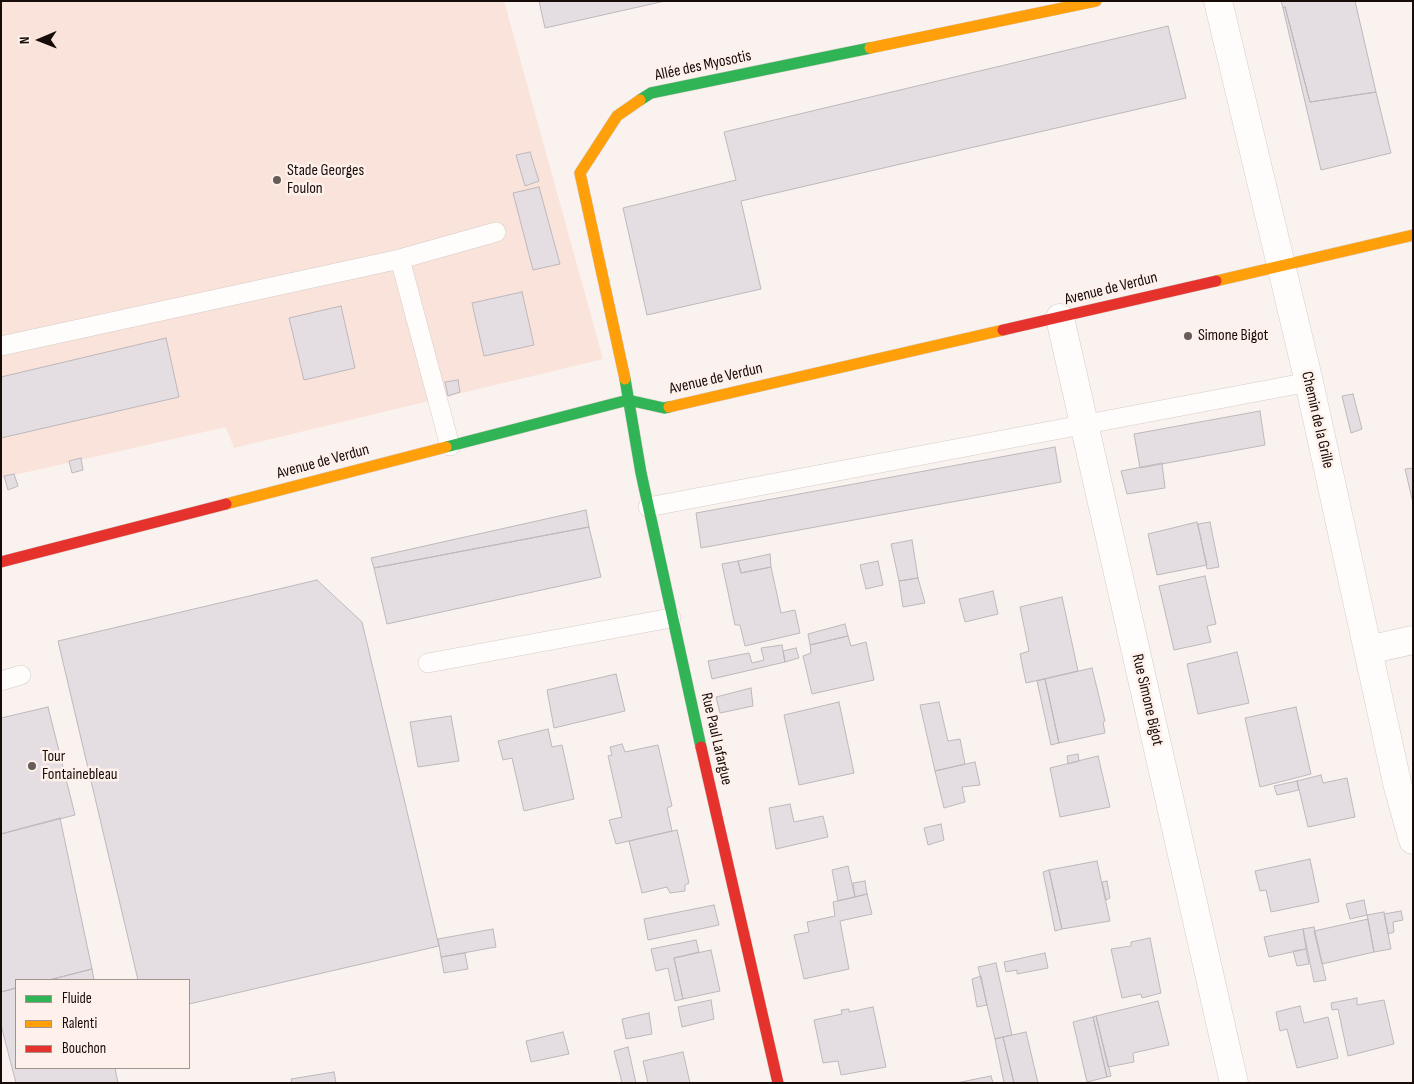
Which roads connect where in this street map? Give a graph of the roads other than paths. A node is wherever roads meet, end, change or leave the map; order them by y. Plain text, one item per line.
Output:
1 (1096, 1) edge
2 (1218, 1) edge
3 (496, 232) dead end
4 (1413, 235) edge
5 (400, 259) junction
6 (1281, 264) junction
7 (1060, 318) junction
8 (1, 346) edge
9 (1309, 382) junction
10 (628, 400) junction
11 (1085, 424) junction
12 (450, 446) junction
13 (648, 507) junction
14 (1, 562) edge
15 (671, 618) junction
16 (1413, 640) edge
17 (1368, 650) junction
18 (428, 663) dead end
19 (21, 676) dead end
20 (1, 681) edge
21 (1413, 840) edge
22 (778, 1083) edge
23 (1234, 1083) edge

1 - 10 street, Allée des Myosotis
2 - 6 street, Chemin de la Grille
3 - 5 lane
4 - 6 street, Avenue de Verdun
5 - 8 lane
5 - 12 lane
6 - 7 street, Avenue de Verdun
6 - 9 street, Chemin de la Grille
7 - 10 street, Avenue de Verdun
7 - 11 street, Rue Simone Bigot
9 - 11 lane
9 - 17 street, Chemin de la Grille
10 - 12 street, Avenue de Verdun
10 - 13 street, Rue Paul Lafargue
11 - 13 lane
11 - 23 street, Rue Simone Bigot
12 - 14 street, Avenue de Verdun
13 - 15 street, Rue Paul Lafargue
15 - 18 lane
15 - 22 street, Rue Paul Lafargue
16 - 17 street
17 - 21 street, Chemin de la Grille
19 - 20 lane

